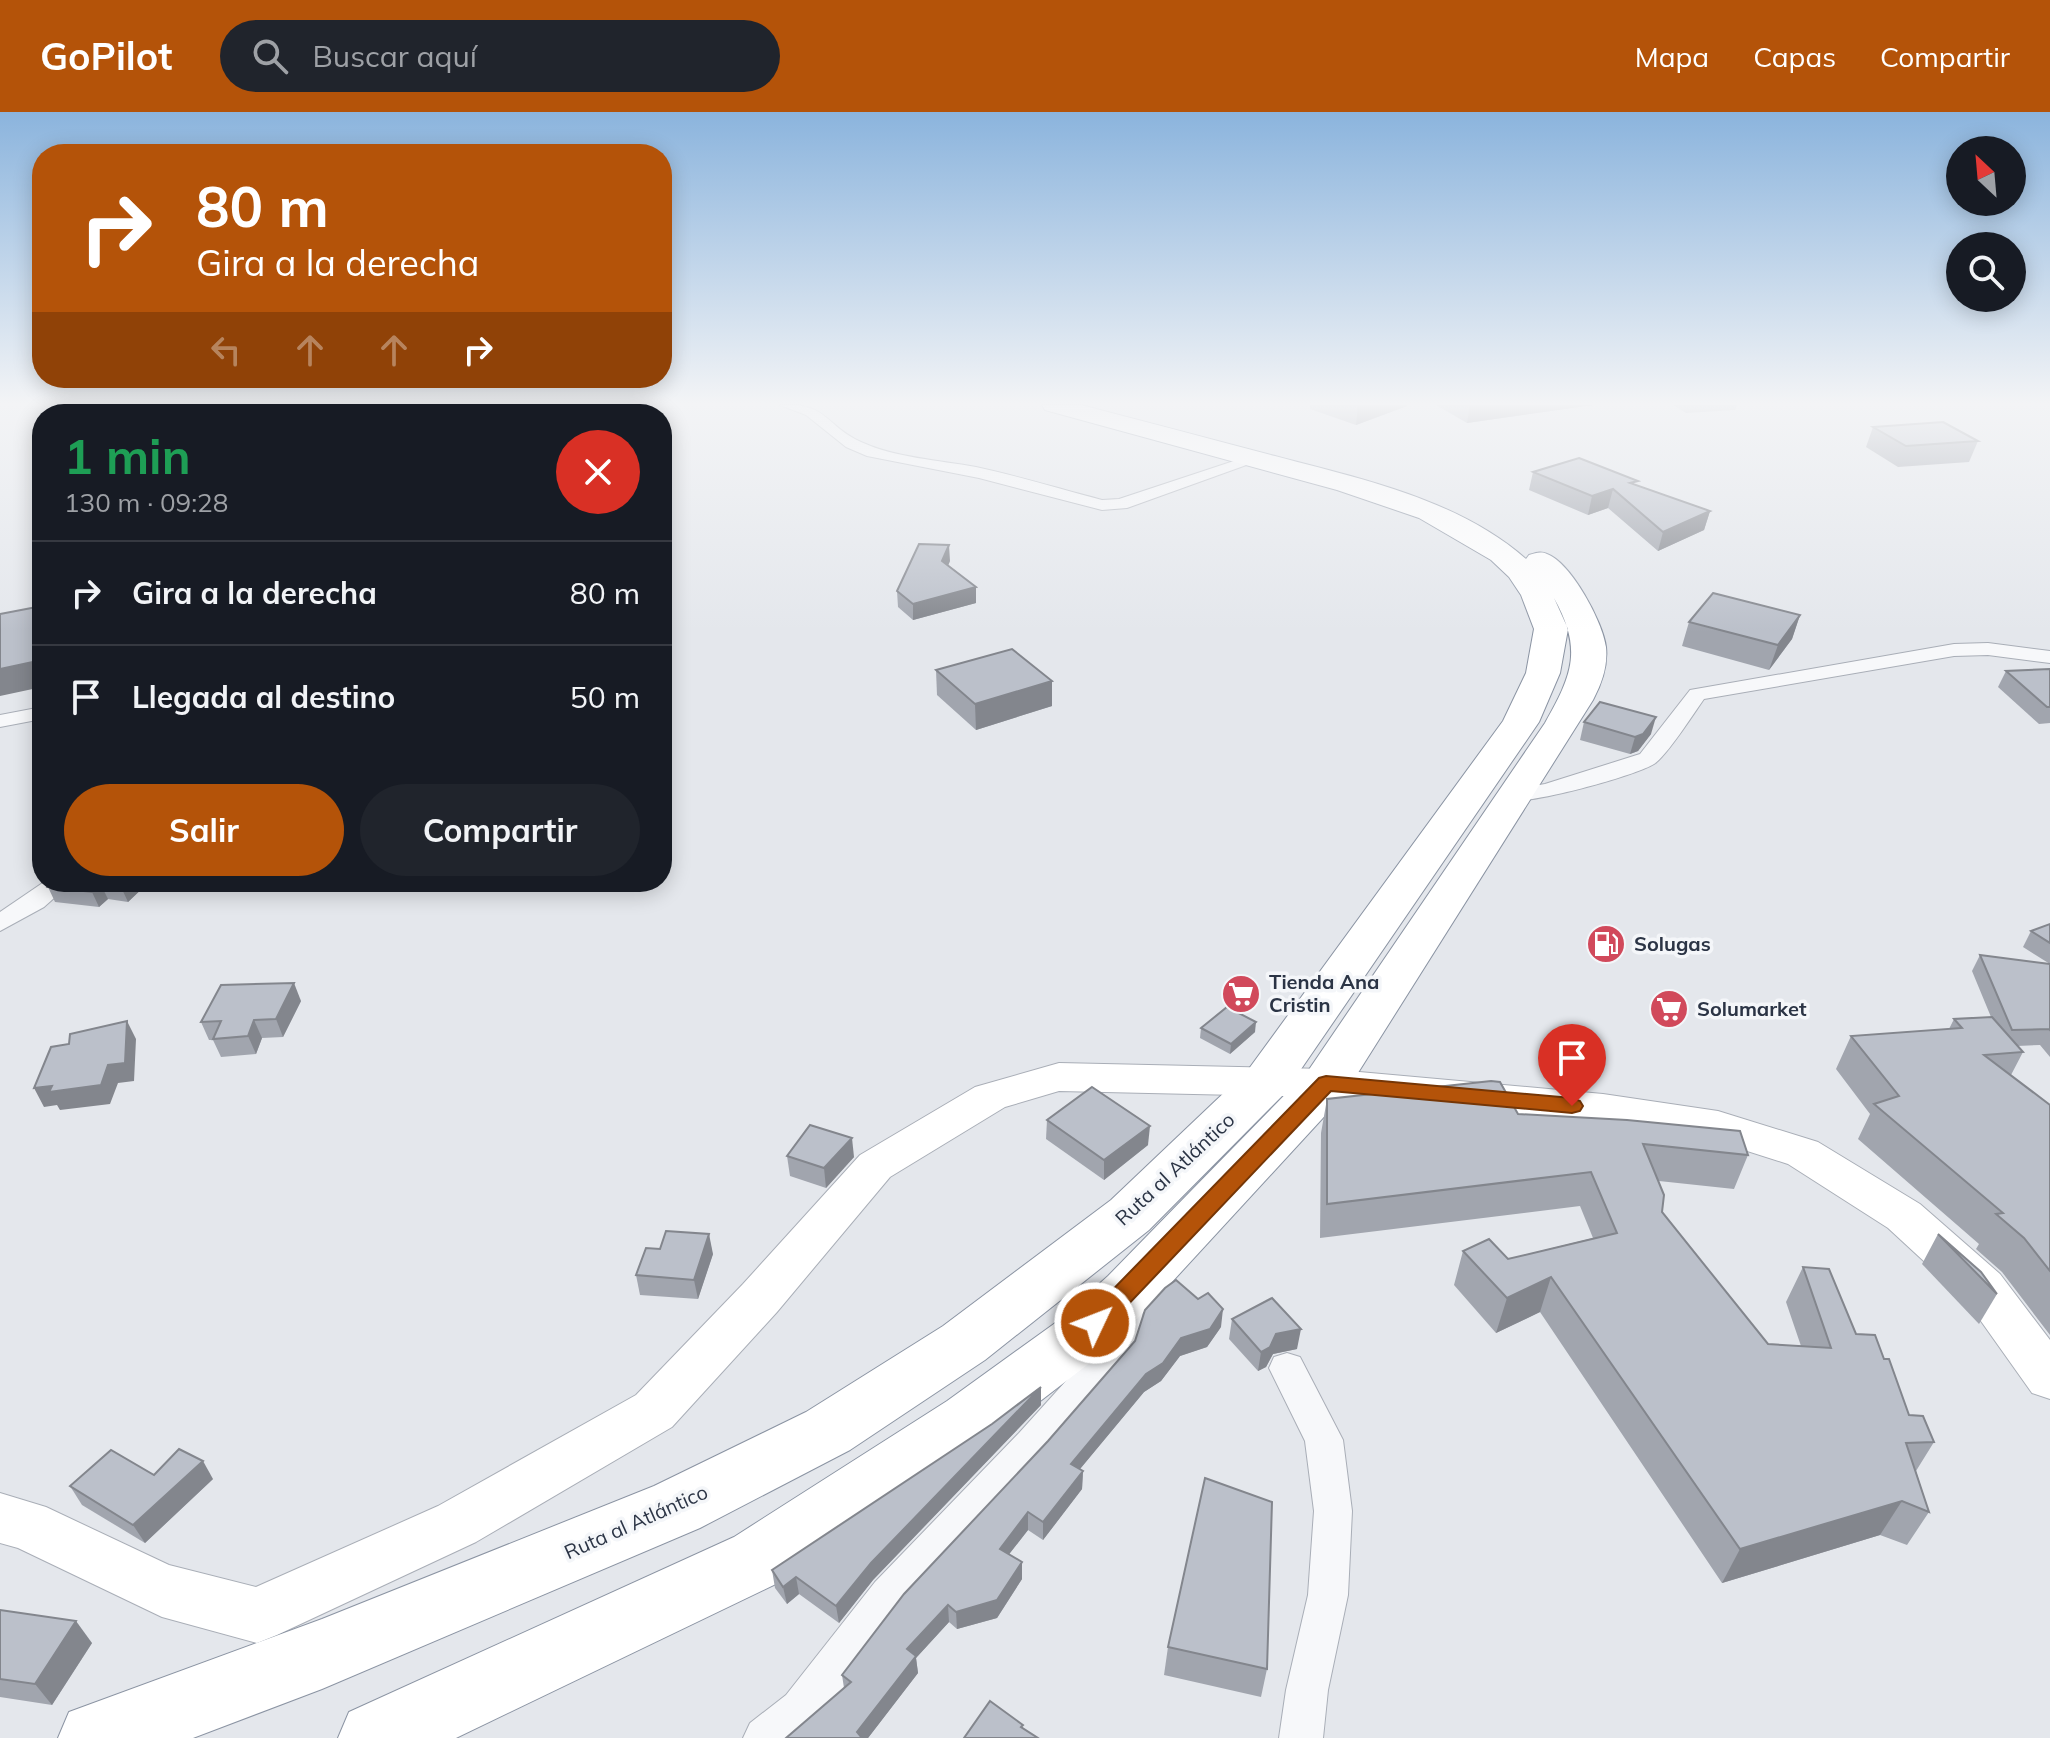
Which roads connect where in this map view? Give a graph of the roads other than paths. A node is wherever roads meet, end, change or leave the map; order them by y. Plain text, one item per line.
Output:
1 (1010, 481) edge
2 (1190, 481) edge
3 (1336, 481) edge
4 (1377, 481) edge
5 (2050, 657) edge
6 (32, 715) edge
7 (0, 721) edge
8 (1517, 795) junction
9 (47, 892) edge
10 (0, 923) edge
11 (1266, 1082) junction
12 (1326, 1083) junction
13 (1128, 1292) junction
14 (1287, 1368) dead end
15 (2050, 1378) edge
16 (0, 1518) edge
17 (95, 1738) edge
18 (375, 1738) edge
19 (765, 1738) edge
20 (1301, 1738) edge

1 - 2 street
3 - 11 highway, Ruta al Atlántico
4 - 8 highway
5 - 8 street
6 - 7 street
8 - 12 highway
9 - 10 street
11 - 12 street
11 - 16 street
11 - 17 highway, Ruta al Atlántico
12 - 13 highway
12 - 15 street
13 - 18 highway
13 - 19 street
14 - 20 street

